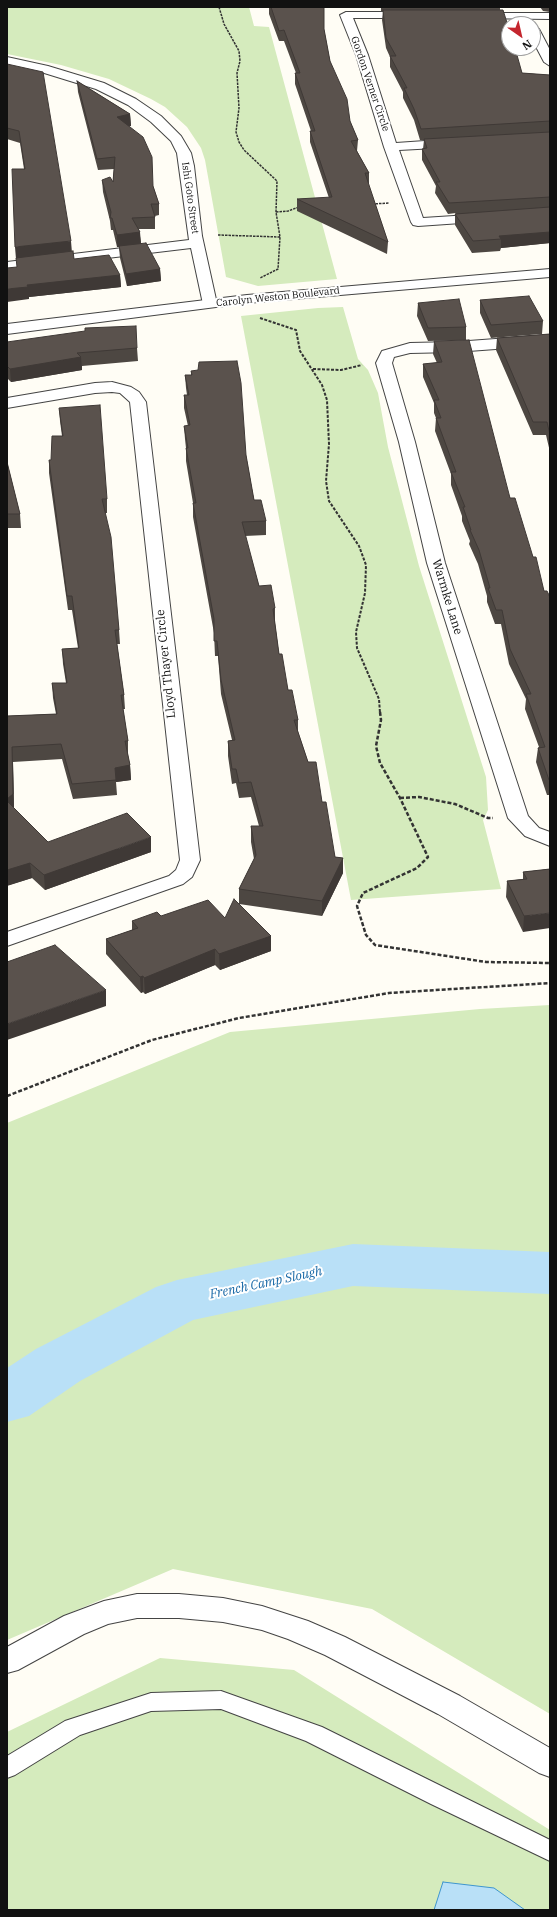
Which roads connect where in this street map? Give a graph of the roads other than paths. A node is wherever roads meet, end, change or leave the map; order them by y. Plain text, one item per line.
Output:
1 (422, 16) edge
2 (466, 16) edge
3 (501, 18) edge
4 (541, 45) edge
5 (7, 61) edge
6 (550, 62) edge
7 (463, 142) edge
8 (391, 147) junction
9 (496, 217) edge
10 (196, 239) junction
11 (7, 266) edge
12 (550, 273) edge
13 (210, 304) junction
14 (7, 329) edge
15 (550, 340) edge
16 (7, 403) edge
17 (533, 830) edge
18 (7, 939) edge
19 (7, 1661) edge
20 (550, 1764) edge
21 (7, 1768) edge
22 (550, 1851) edge

1 - 8 street, Gordon Verner Circle
2 - 3 street
4 - 6 street
5 - 10 street, Ishi Goto Street
7 - 8 street
8 - 9 street, Gordon Verner Circle
10 - 11 street
10 - 13 street, Ishi Goto Street
12 - 13 street, Carolyn Weston Boulevard
13 - 14 street, Carolyn Weston Boulevard
15 - 17 street, Warmke Lane
16 - 18 street, Lloyd Thayer Circle
19 - 20 street
21 - 22 lane

